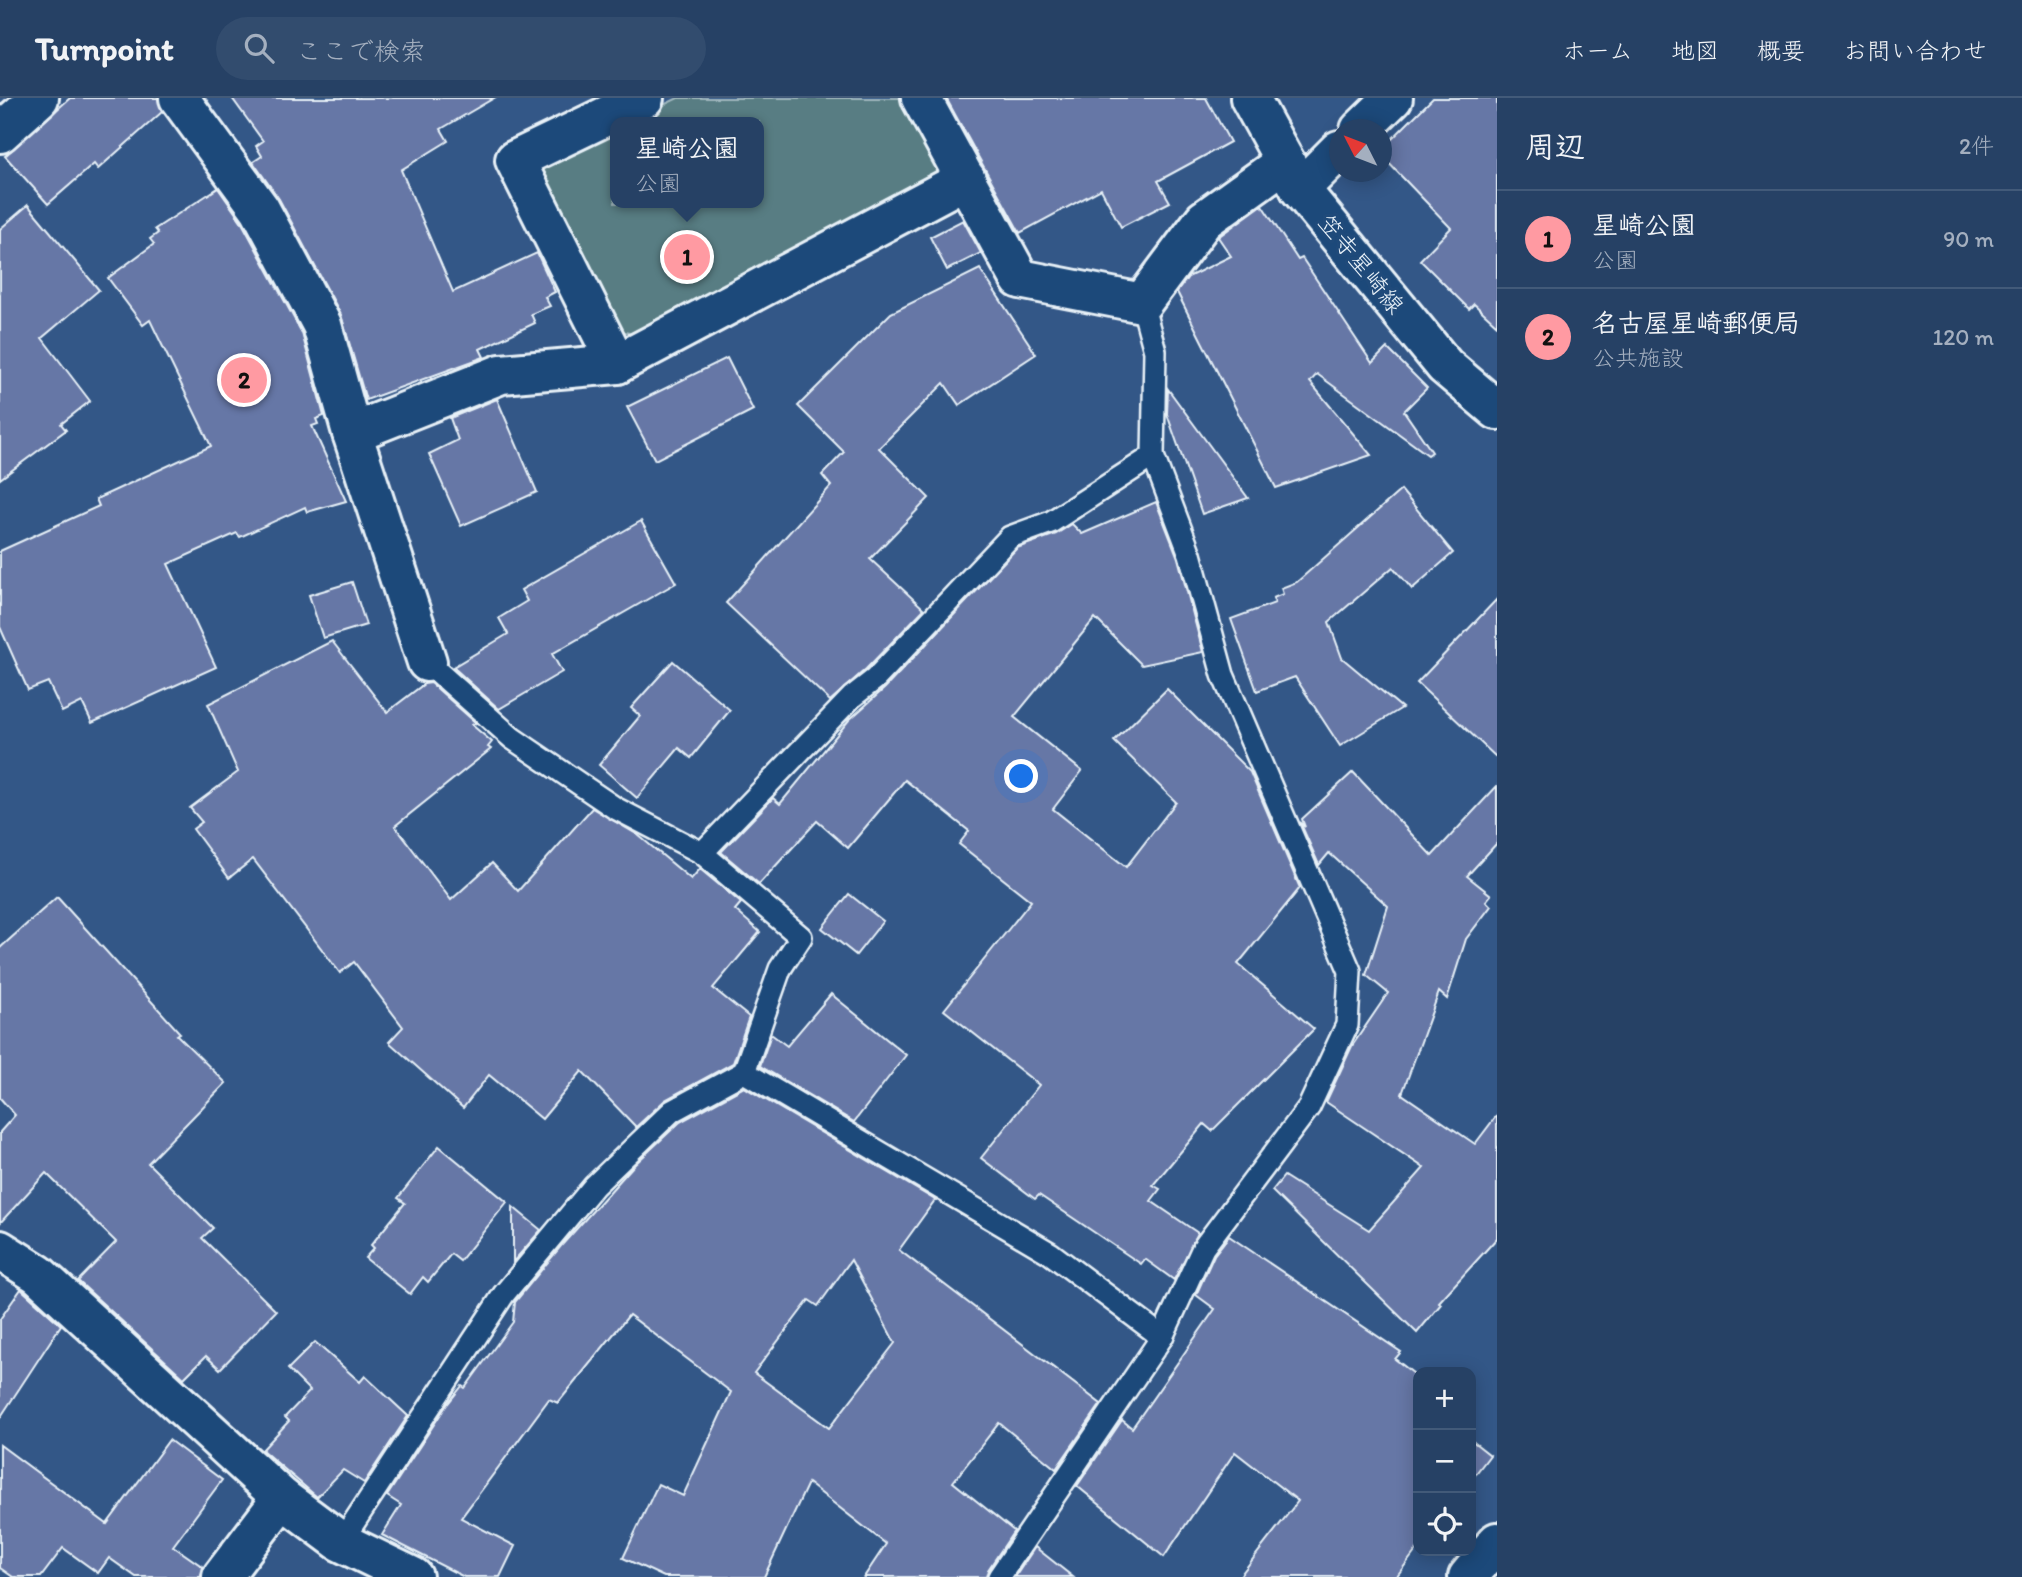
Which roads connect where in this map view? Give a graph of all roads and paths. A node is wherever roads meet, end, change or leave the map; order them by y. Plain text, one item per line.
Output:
1 (39, 98) edge
2 (179, 98) edge
3 (644, 98) edge
4 (921, 98) edge
5 (1250, 98) edge
6 (1393, 98) edge
7 (1371, 119) edge
8 (0, 133) edge
9 (1329, 155) edge
10 (1293, 175) junction
11 (966, 179) junction
12 (1142, 303) junction
13 (617, 364) junction
14 (1497, 410) edge
15 (352, 433) junction
16 (1153, 456) junction
17 (427, 662) joint
18 (702, 853) junction
19 (744, 1072) junction
20 (0, 1250) edge
21 (1162, 1337) junction
22 (282, 1498) junction
23 (341, 1542) junction
24 (1497, 1542) edge
25 (222, 1577) edge
26 (413, 1577) edge
27 (999, 1577) edge
28 (1468, 1577) edge

1 - 8 street
2 - 15 street
3 - 13 street
4 - 11 street
5 - 10 street, 笠寺星崎線
6 - 7 street
9 - 10 street
10 - 12 street
10 - 14 street, 笠寺星崎線
11 - 12 street
11 - 13 street
12 - 16 lane
13 - 15 street
15 - 17 street
16 - 18 lane
16 - 21 lane
17 - 18 lane
18 - 19 lane
19 - 21 lane
19 - 23 lane
20 - 22 street
21 - 27 lane
22 - 23 street
22 - 25 street
23 - 26 street
24 - 28 street

